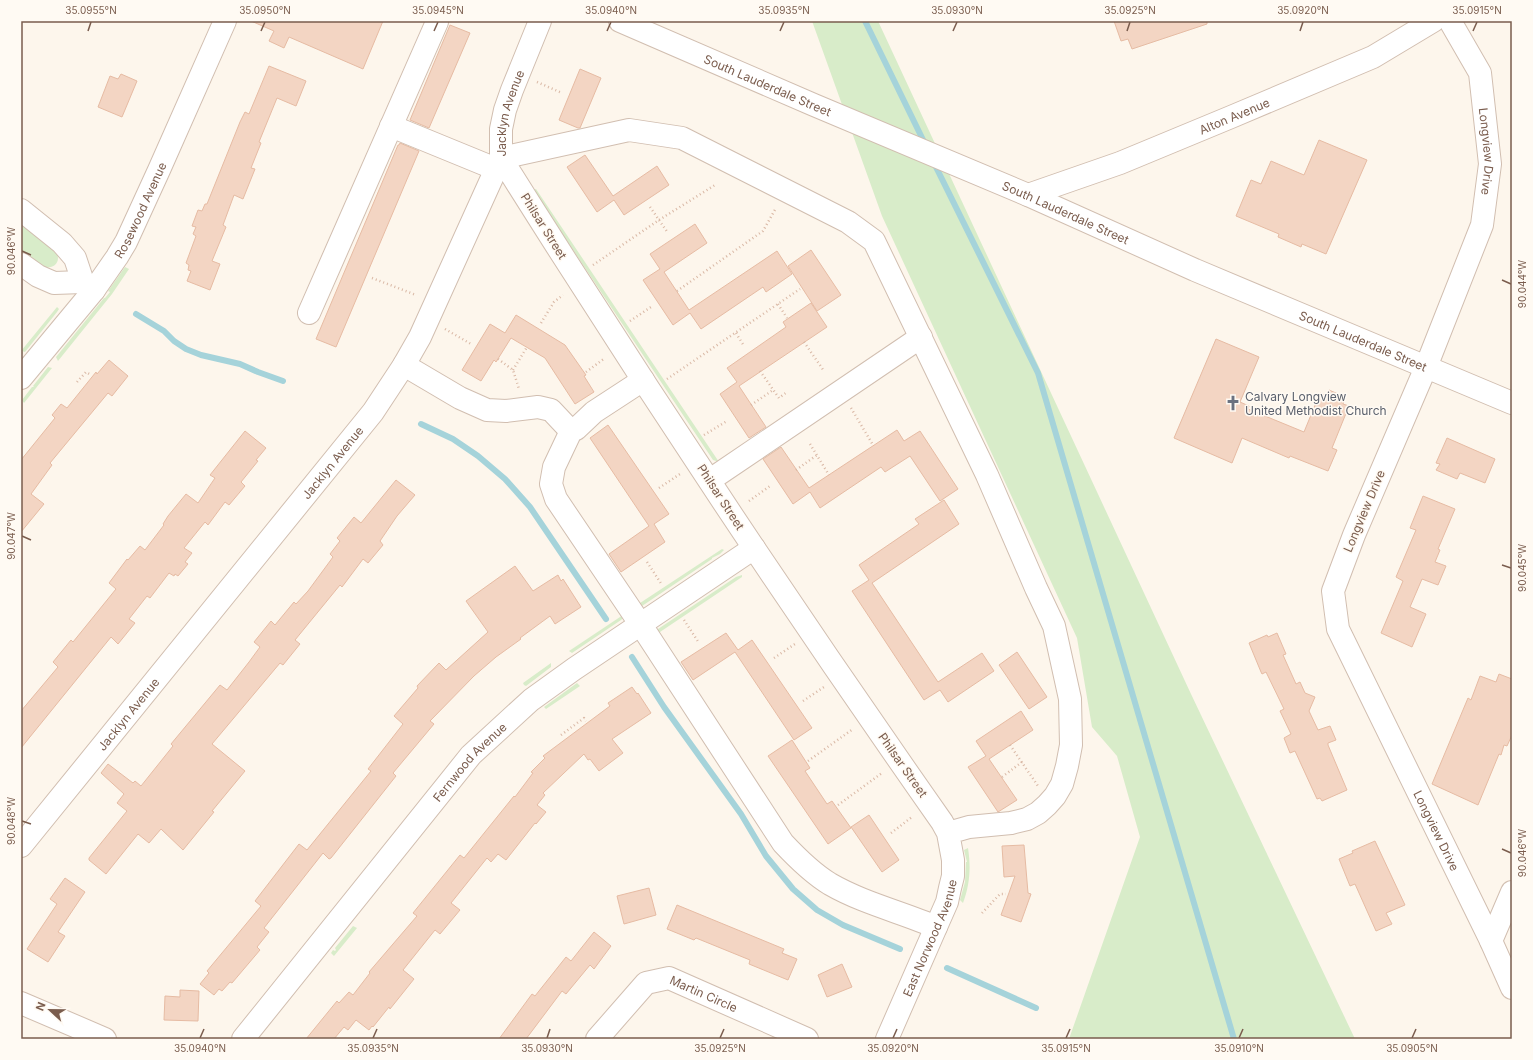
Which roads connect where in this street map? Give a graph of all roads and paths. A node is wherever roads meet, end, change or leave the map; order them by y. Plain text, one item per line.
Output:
1 (224, 21) edge
2 (540, 21) edge
3 (620, 21) edge
4 (1433, 21) edge
5 (1450, 21) edge
6 (437, 22) edge
7 (536, 82) dead end
8 (562, 93) dead end
9 (391, 126) junction
10 (498, 163) junction
11 (715, 185) dead end
12 (786, 190) junction
13 (1028, 195) junction
14 (650, 207) dead end
15 (21, 210) edge
16 (659, 220) junction
17 (668, 233) dead end
18 (21, 264) edge
19 (591, 266) dead end
20 (372, 278) dead end
21 (88, 286) junction
22 (800, 290) dead end
23 (677, 291) dead end
24 (417, 295) dead end
25 (563, 295) dead end
26 (778, 304) junction
27 (651, 307) dead end
28 (309, 313) dead end
29 (787, 318) dead end
30 (628, 322) dead end
31 (541, 323) dead end
32 (444, 329) dead end
33 (736, 333) junction
34 (921, 337) junction
35 (804, 342) dead end
36 (471, 344) dead end
37 (744, 346) dead end
38 (527, 347) dead end
39 (605, 358) dead end
40 (498, 359) dead end
41 (404, 365) junction
42 (1426, 366) junction
43 (760, 371) dead end
44 (824, 371) dead end
45 (586, 372) dead end
46 (91, 375) dead end
47 (21, 378) edge
48 (667, 379) dead end
49 (643, 380) junction
50 (77, 382) dead end
51 (773, 390) junction
52 (840, 391) junction
53 (787, 392) dead end
54 (1512, 403) edge
55 (751, 405) dead end
56 (727, 421) dead end
57 (572, 429) junction
58 (704, 435) dead end
59 (810, 444) dead end
60 (873, 446) dead end
61 (817, 456) junction
62 (796, 470) dead end
63 (682, 473) dead end
64 (829, 475) dead end
65 (710, 480) junction
66 (770, 486) dead end
67 (659, 488) dead end
68 (749, 501) dead end
69 (754, 548) junction
70 (647, 562) dead end
71 (662, 586) dead end
72 (683, 619) dead end
73 (641, 625) junction
74 (699, 643) dead end
75 (796, 643) dead end
76 (774, 658) dead end
77 (824, 686) dead end
78 (803, 701) dead end
79 (586, 721) dead end
80 (853, 729) dead end
81 (561, 735) dead end
82 (1010, 745) dead end
83 (808, 762) dead end
84 (1022, 762) junction
85 (882, 773) dead end
86 (1002, 777) dead end
87 (1042, 791) dead end
88 (838, 805) dead end
89 (912, 817) dead end
90 (948, 832) junction
91 (891, 833) dead end
92 (21, 846) edge
93 (1512, 892) edge
94 (1006, 894) dead end
95 (982, 913) dead end
96 (936, 927) junction
97 (1491, 941) junction
98 (1512, 988) edge
99 (21, 1002) edge
100 (105, 1039) edge
101 (242, 1039) edge
102 (597, 1039) edge
103 (807, 1039) edge
104 (887, 1039) edge

1 - 21 street, Rosewood Avenue
2 - 10 street, Jacklyn Avenue
3 - 13 street, South Lauderdale Street
4 - 13 street, Alton Avenue
5 - 42 street, Longview Drive
6 - 9 street
7 - 8 path
9 - 10 street
9 - 28 street
10 - 12 street
10 - 41 street, Jacklyn Avenue
10 - 49 street, Philsar Street
11 - 16 path
12 - 23 path
12 - 34 street
13 - 42 street, South Lauderdale Street
14 - 16 path
15 - 21 street
16 - 17 path
16 - 19 path
18 - 21 street
20 - 24 path
21 - 47 street, Rosewood Avenue
22 - 26 path
25 - 31 path
26 - 29 path
26 - 33 path
27 - 30 path
32 - 36 path
33 - 37 path
33 - 48 path
34 - 52 street
34 - 90 street
35 - 44 path
38 - 40 path
39 - 45 path
41 - 57 street
41 - 92 street, Jacklyn Avenue
42 - 54 street, South Lauderdale Street
42 - 97 street, Longview Drive
43 - 51 path
46 - 50 path
49 - 57 street
49 - 65 street, Philsar Street
51 - 53 path
51 - 55 path
52 - 60 path
52 - 65 street
56 - 58 path
57 - 73 street
59 - 61 path
61 - 62 path
61 - 64 path
63 - 67 path
65 - 69 street, Philsar Street
66 - 68 path
69 - 73 street, Fernwood Avenue
69 - 90 street, Philsar Street
70 - 71 path
72 - 74 path
73 - 96 street
73 - 101 street, Fernwood Avenue
75 - 76 path
77 - 78 path
79 - 81 path
80 - 83 path
82 - 84 path
84 - 86 path
84 - 87 path
85 - 88 path
89 - 91 path
90 - 96 street, East Norwood Avenue
93 - 97 street
94 - 95 path
96 - 104 street, East Norwood Avenue
97 - 98 street, Longview Drive
99 - 100 street
102 - 103 street, Martin Circle

